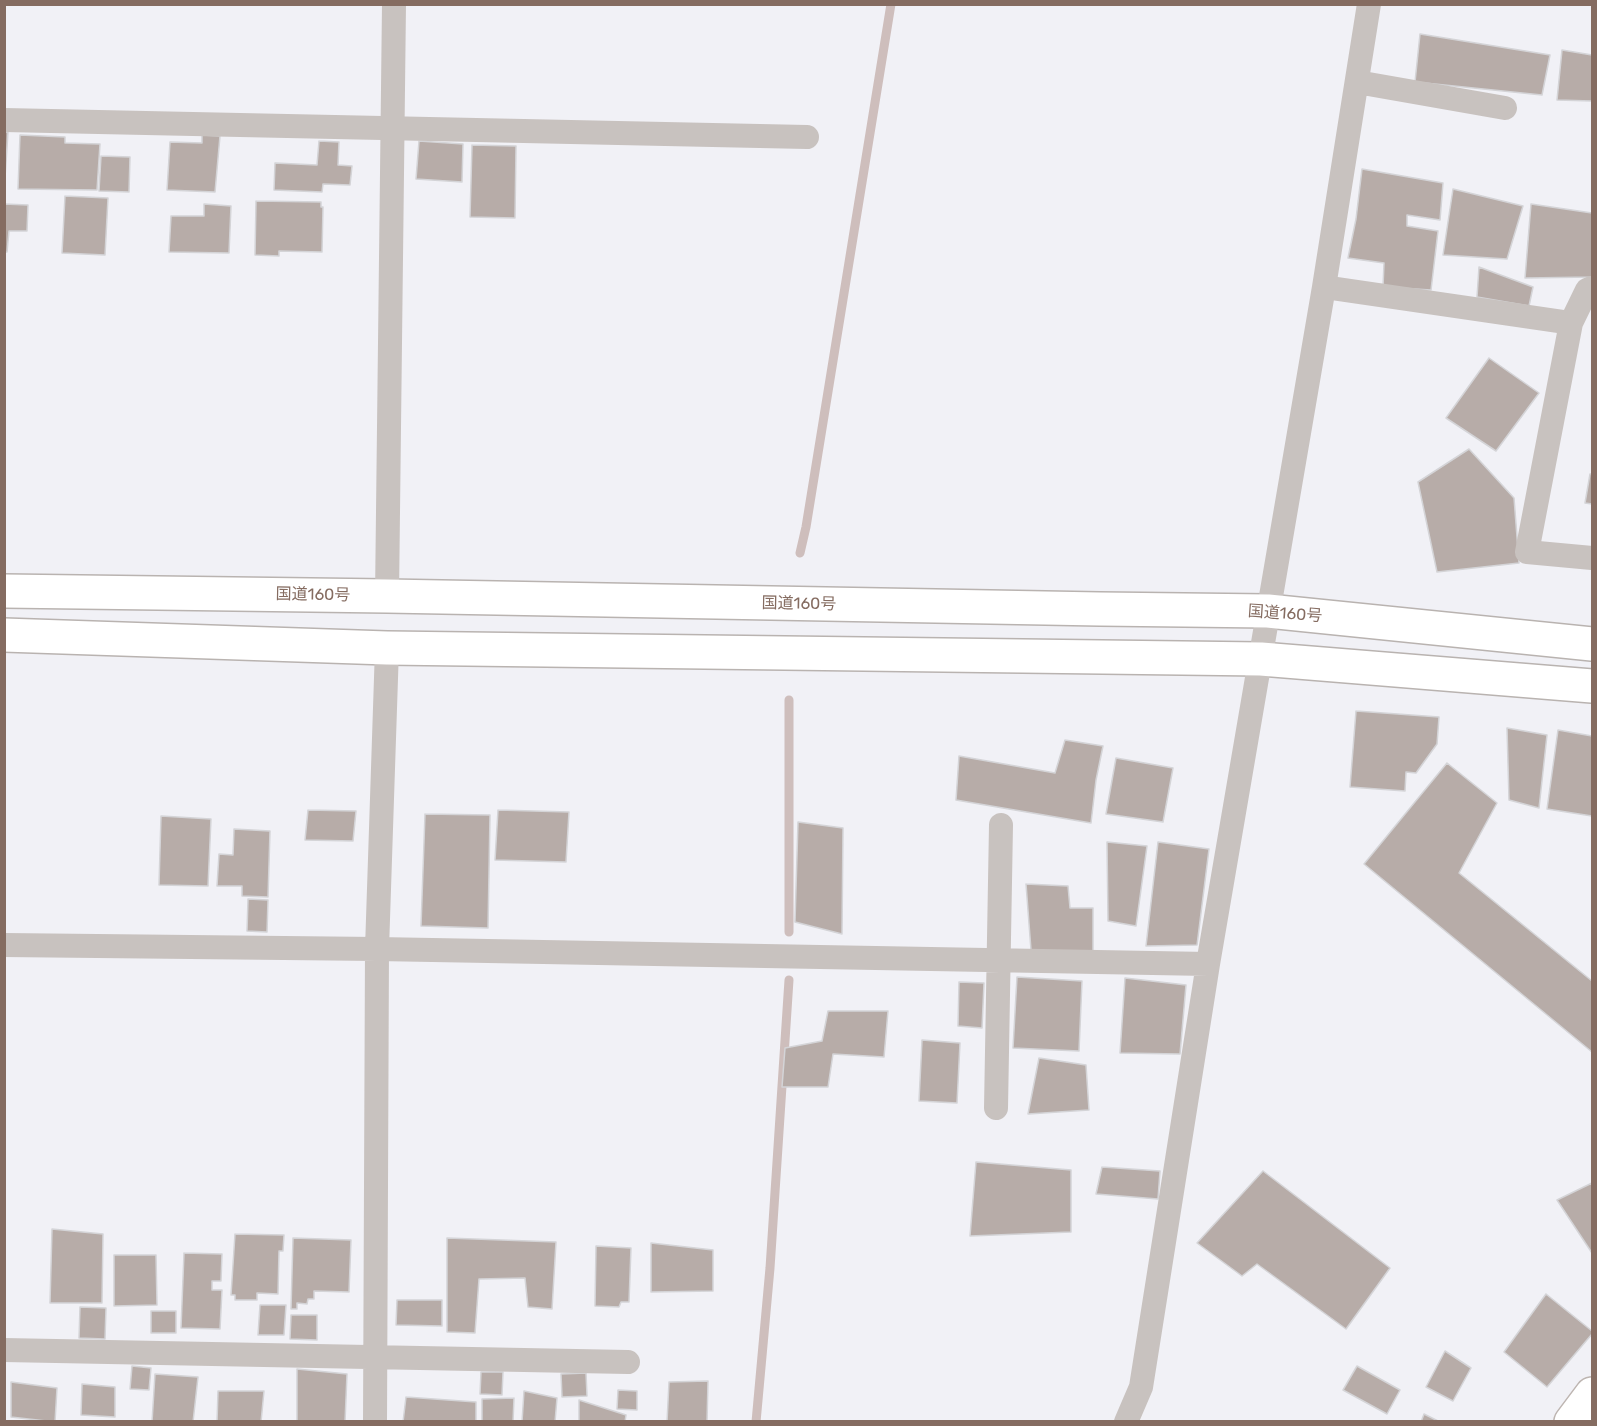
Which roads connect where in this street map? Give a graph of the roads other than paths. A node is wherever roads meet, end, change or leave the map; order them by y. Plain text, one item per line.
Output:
1 (394, 4) edge
2 (1369, 4) edge
3 (1357, 82) junction
4 (1505, 108) dead end
5 (4, 120) edge
6 (392, 128) junction
7 (807, 137) dead end
8 (1324, 287) junction
9 (1593, 288) edge
10 (1571, 323) junction
11 (1593, 558) edge
12 (4, 591) edge
13 (387, 596) junction
14 (1268, 611) junction
15 (4, 635) edge
16 (1593, 644) edge
17 (387, 648) junction
18 (1261, 659) junction
19 (1593, 686) edge
20 (1001, 825) dead end
21 (4, 945) edge
22 (377, 949) junction
23 (999, 960) junction
24 (1208, 964) junction
25 (996, 1107) dead end
26 (4, 1350) edge
27 (376, 1357) junction
28 (628, 1362) dead end
29 (1593, 1394) edge
30 (375, 1422) edge
31 (1126, 1422) edge
32 (1571, 1422) edge

1 - 6 street
2 - 3 street
3 - 4 street
3 - 8 street
5 - 6 street
6 - 7 street
6 - 13 street
8 - 10 street
8 - 14 street
9 - 10 street
10 - 11 street
12 - 13 main road, 国道160号
13 - 14 main road, 国道160号
14 - 16 main road, 国道160号
14 - 18 street
15 - 17 main road
17 - 18 main road
17 - 22 street
18 - 19 main road
18 - 24 street
20 - 23 street
21 - 22 street
22 - 23 street
22 - 27 street
23 - 24 street
23 - 25 street
24 - 31 street
26 - 27 street
27 - 28 street
27 - 30 street
29 - 32 main road

